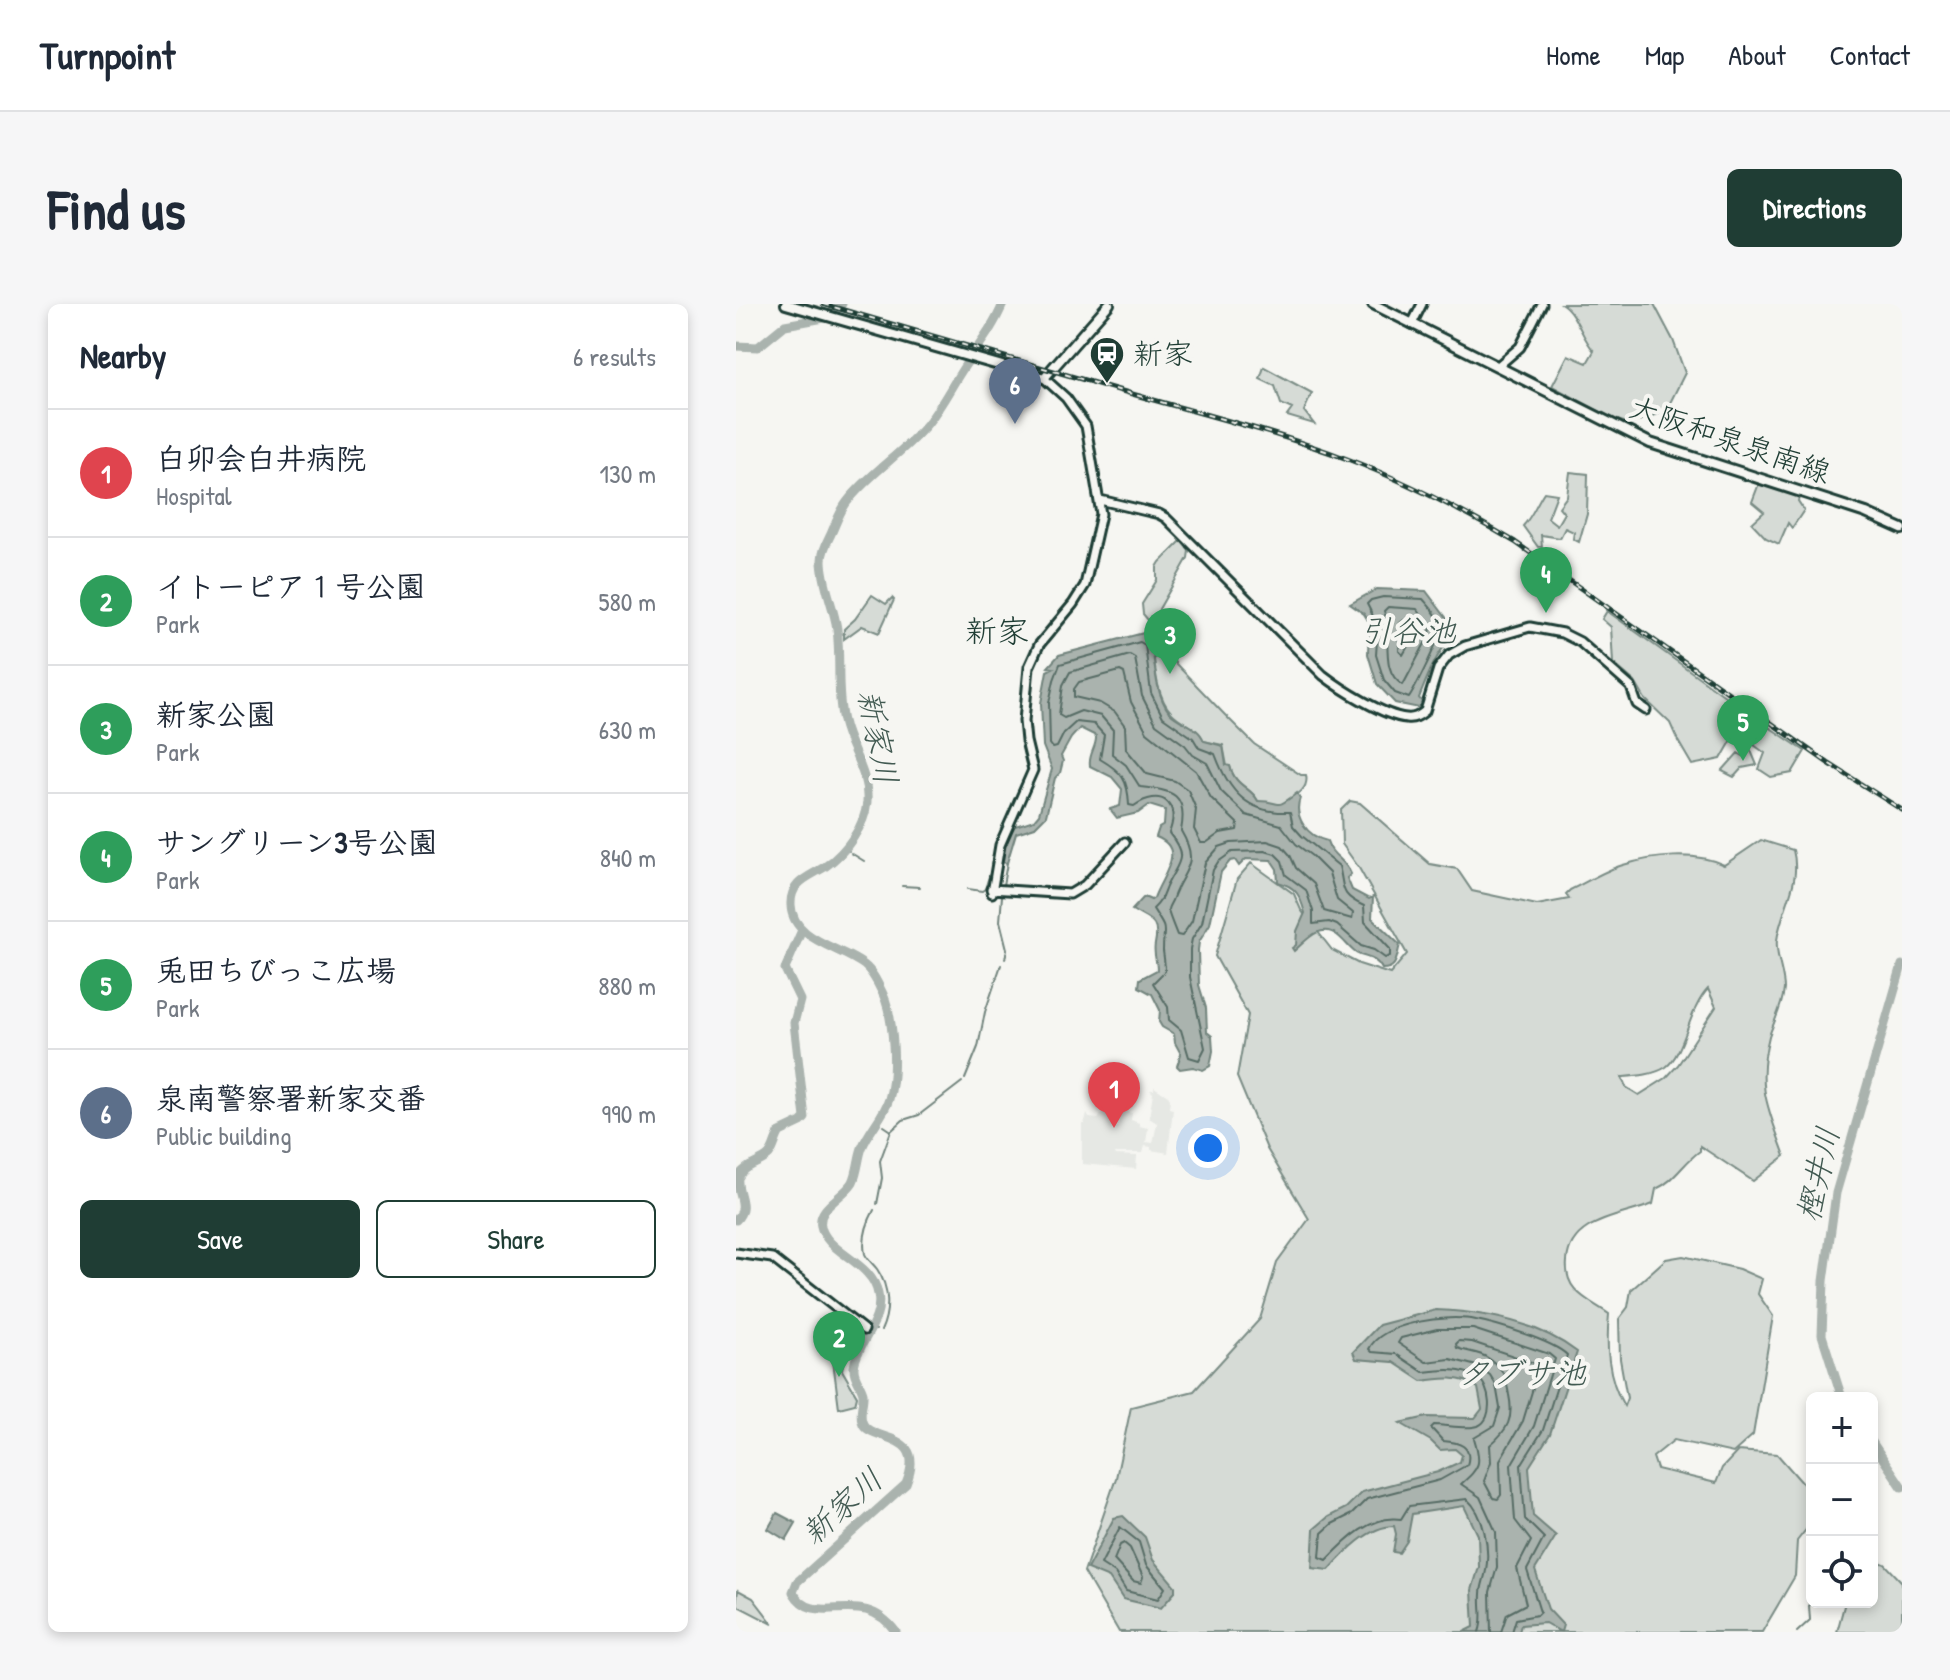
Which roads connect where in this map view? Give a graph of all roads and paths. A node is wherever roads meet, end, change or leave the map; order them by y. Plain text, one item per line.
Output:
1 (786, 304) edge
2 (1109, 304) edge
3 (1373, 304) edge
4 (1422, 304) edge
5 (1542, 304) edge
6 (1412, 324) junction
7 (1498, 366) junction
8 (1044, 378) junction
9 (1100, 500) junction
10 (1902, 529) edge
11 (1646, 710) dead end
12 (1125, 842) dead end
13 (736, 1253) edge
14 (864, 1330) dead end

1 - 8 main road
2 - 8 main road
3 - 6 main road, 大阪和泉泉南線
4 - 6 street
5 - 7 street
6 - 7 main road, 大阪和泉泉南線
7 - 10 main road, 大阪和泉泉南線
8 - 9 street
9 - 11 street
9 - 12 street
13 - 14 street

